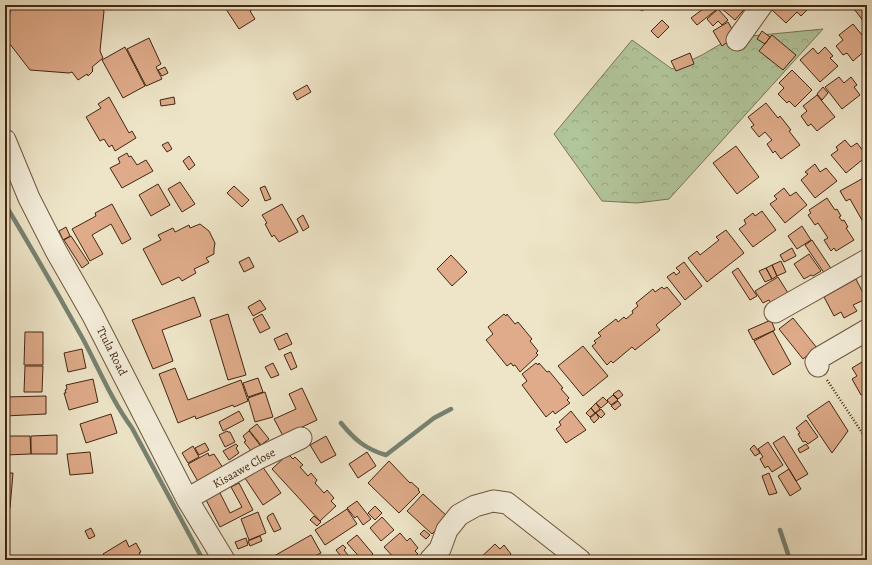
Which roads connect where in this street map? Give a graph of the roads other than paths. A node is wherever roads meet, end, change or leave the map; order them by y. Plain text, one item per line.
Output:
1 (762, 5) edge
2 (737, 40) dead end
3 (5, 140) edge
4 (867, 260) edge
5 (775, 312) dead end
6 (867, 330) edge
7 (818, 366) road end
8 (301, 438) dead end
9 (187, 499) junction
10 (224, 560) edge
11 (430, 560) edge
12 (580, 560) edge

1 - 2 street
3 - 9 street, Ttula Road
4 - 5 street
6 - 7 street
8 - 9 street, Kisaawe Close
9 - 10 street, Ttula Road
11 - 12 street

